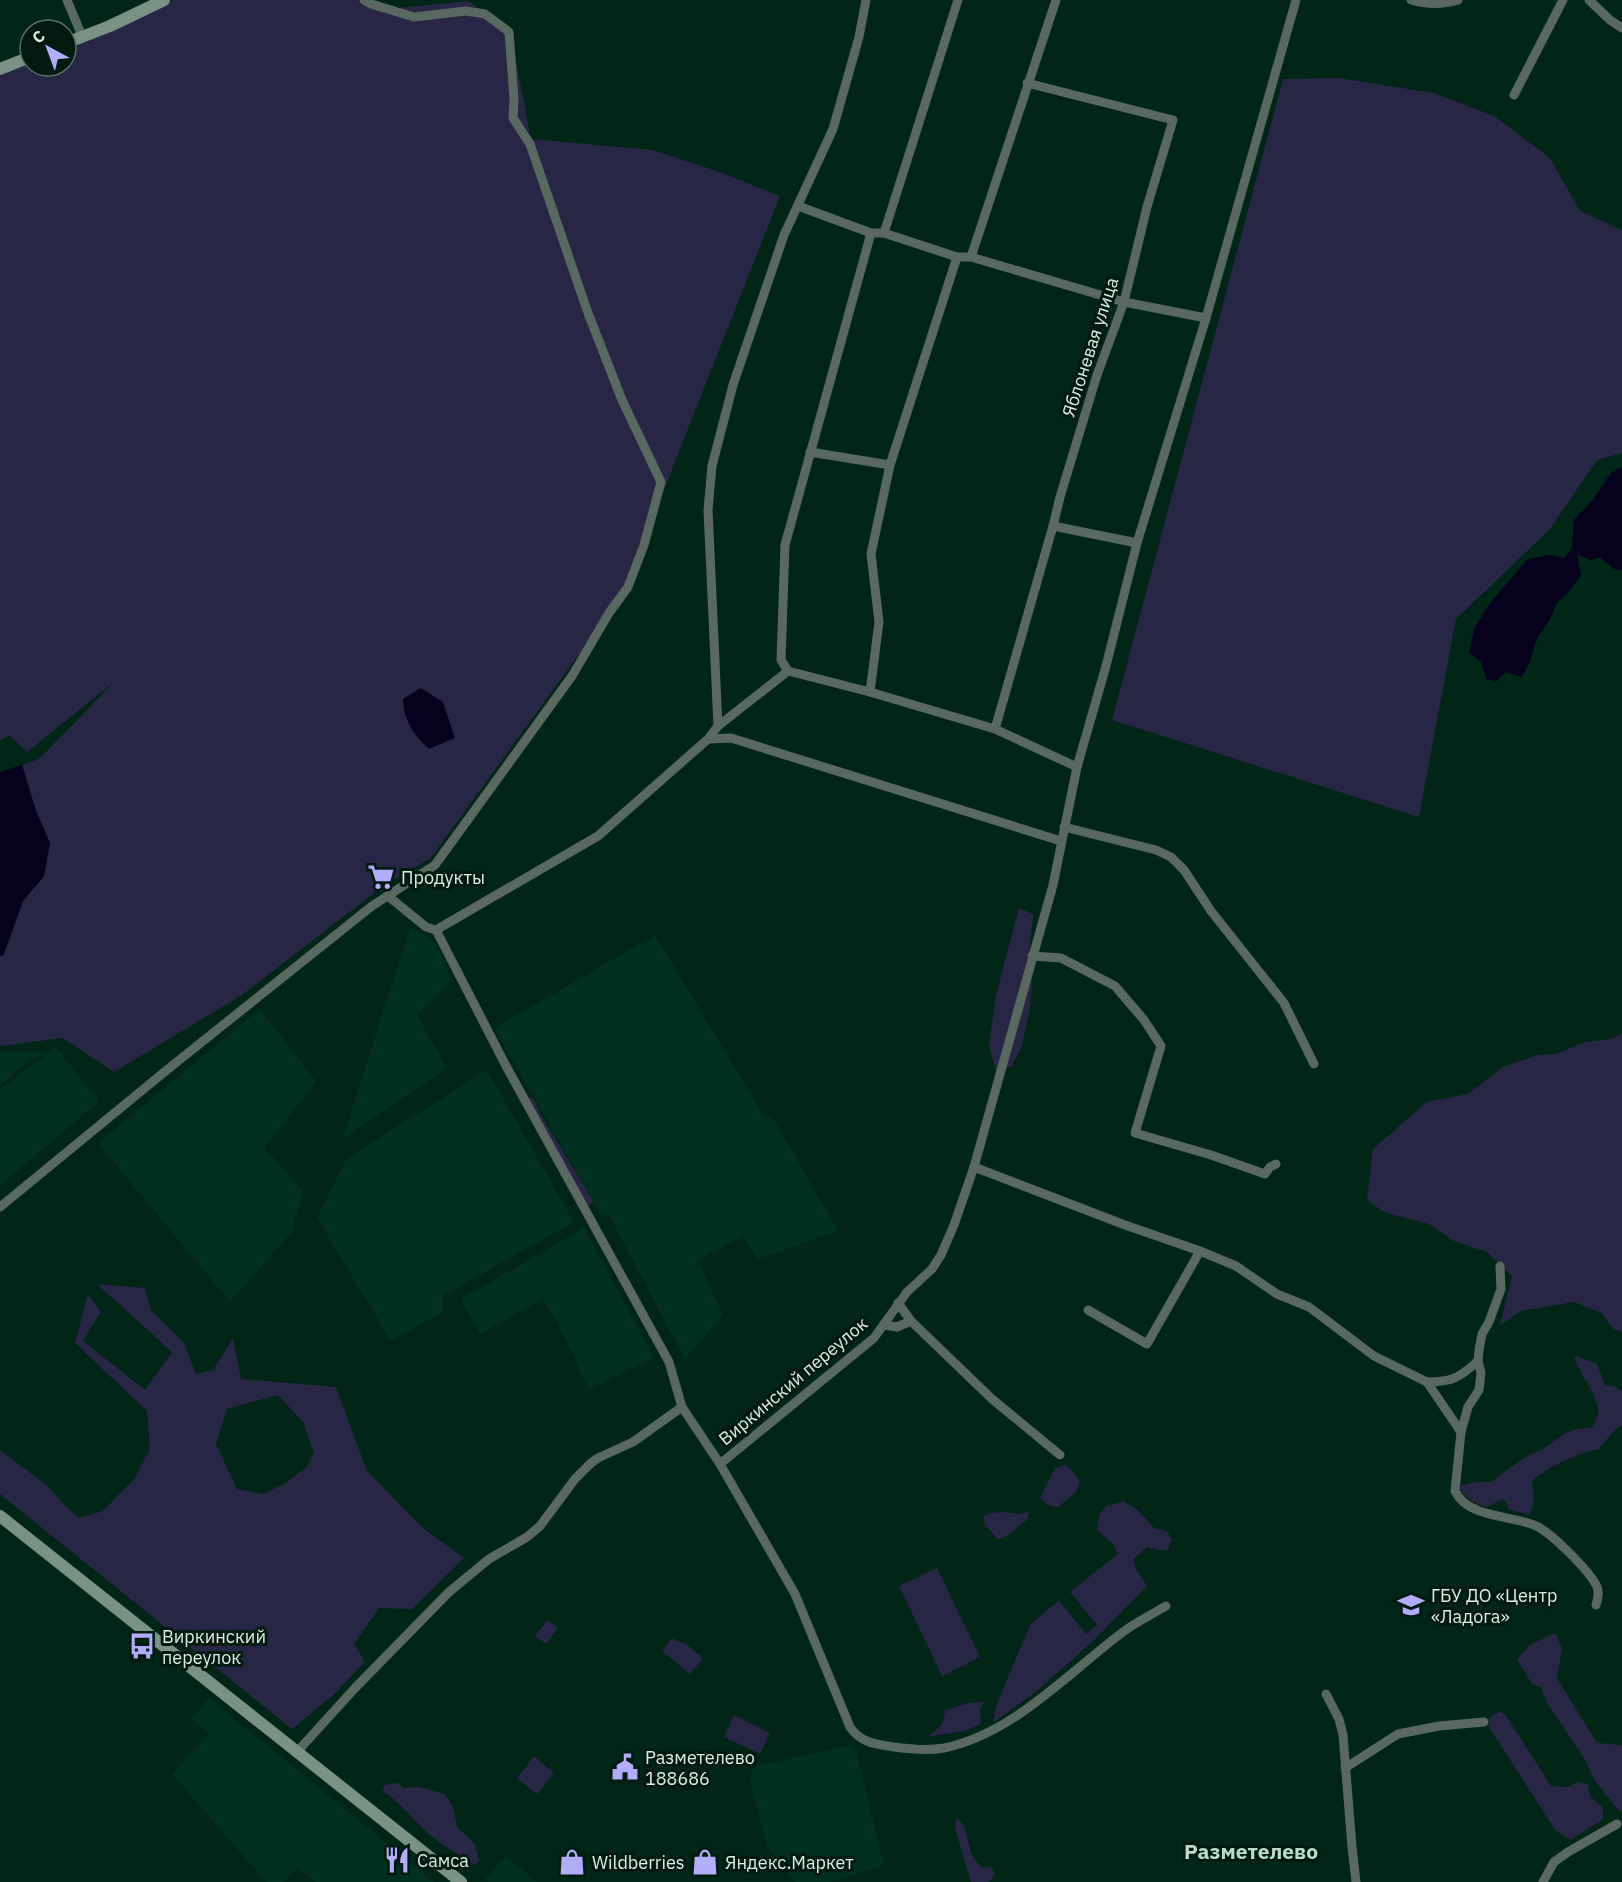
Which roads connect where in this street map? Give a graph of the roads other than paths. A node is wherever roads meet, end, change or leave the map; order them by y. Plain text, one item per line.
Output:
1 (67, 0) edge
2 (164, 0) edge
3 (364, 0) edge
4 (866, 0) edge
5 (958, 0) edge
6 (1056, 0) edge
7 (1296, 0) edge
8 (1411, 0) edge
9 (1458, 0) edge
10 (1563, 0) edge
11 (1589, 0) edge
12 (1622, 28) edge
13 (82, 36) junction
14 (78, 38) edge
15 (18, 62) edge
16 (0, 69) edge
17 (1027, 83) junction
18 (1514, 95) dead end
19 (798, 206) junction
20 (871, 233) junction
21 (884, 233) junction
22 (957, 257) junction
23 (971, 257) junction
24 (1124, 302) junction
25 (1206, 318) junction
26 (810, 452) junction
27 (890, 465) junction
28 (1053, 526) junction
29 (1137, 543) junction
30 (788, 671) junction
31 (870, 692) junction
32 (718, 726) junction
33 (995, 729) junction
34 (708, 740) junction
35 (1077, 767) junction
36 (1064, 827) junction
37 (1061, 842) junction
38 (388, 896) junction
39 (436, 930) junction
40 (1032, 956) junction
41 (1314, 1064) dead end
42 (1276, 1164) dead end
43 (974, 1167) junction
44 (0, 1207) edge
45 (1200, 1251) junction
46 (1500, 1266) dead end
47 (898, 1303) junction
48 (1088, 1311) dead end
49 (911, 1322) junction
50 (884, 1325) junction
51 (1478, 1361) junction
52 (1427, 1382) junction
53 (682, 1407) junction
54 (1461, 1432) junction
55 (1060, 1455) dead end
56 (720, 1464) junction
57 (0, 1516) edge
58 (1596, 1605) dead end
59 (1166, 1606) dead end
60 (1326, 1694) dead end
61 (1484, 1722) dead end
62 (296, 1753) junction
63 (1345, 1768) junction
64 (1617, 1824) dead end
65 (461, 1882) edge
66 (1356, 1882) edge
67 (1543, 1882) edge

1 - 13 street
2 - 13 main road
3 - 38 street
4 - 19 street
5 - 21 street
6 - 17 street
7 - 25 street, Виркинский переулок
8 - 9 street
10 - 18 street
11 - 12 street
13 - 14 main road
15 - 16 main road
17 - 23 street
17 - 24 street, Яблоневая улица
19 - 20 street
19 - 32 street
20 - 21 street
20 - 26 street
21 - 22 street
22 - 23 street
22 - 27 street
23 - 24 street
24 - 25 street
24 - 28 street, Яблоневая улица
25 - 29 street, Виркинский переулок
26 - 27 street
26 - 30 street
27 - 31 street
28 - 29 street
28 - 33 street, Яблоневая улица
29 - 35 street, Виркинский переулок
30 - 31 street
30 - 32 street
31 - 33 street
32 - 34 street
33 - 35 street
34 - 37 street
34 - 39 street
35 - 36 street, Виркинский переулок
36 - 37 street, Виркинский переулок
36 - 41 street
37 - 40 street, Виркинский переулок
38 - 39 street
38 - 44 street
39 - 53 street
40 - 42 street
40 - 43 street, Виркинский переулок
43 - 45 street
43 - 47 street, Виркинский переулок
45 - 48 street
45 - 52 street
46 - 51 street
47 - 49 street
47 - 50 street, Виркинский переулок
49 - 50 street
49 - 55 street
50 - 56 street, Виркинский переулок
51 - 52 street
51 - 54 street
52 - 54 street
53 - 56 street
53 - 62 street
54 - 58 street
56 - 59 street
57 - 62 main road
60 - 63 street
61 - 63 street
62 - 65 main road
63 - 66 street
64 - 67 street

